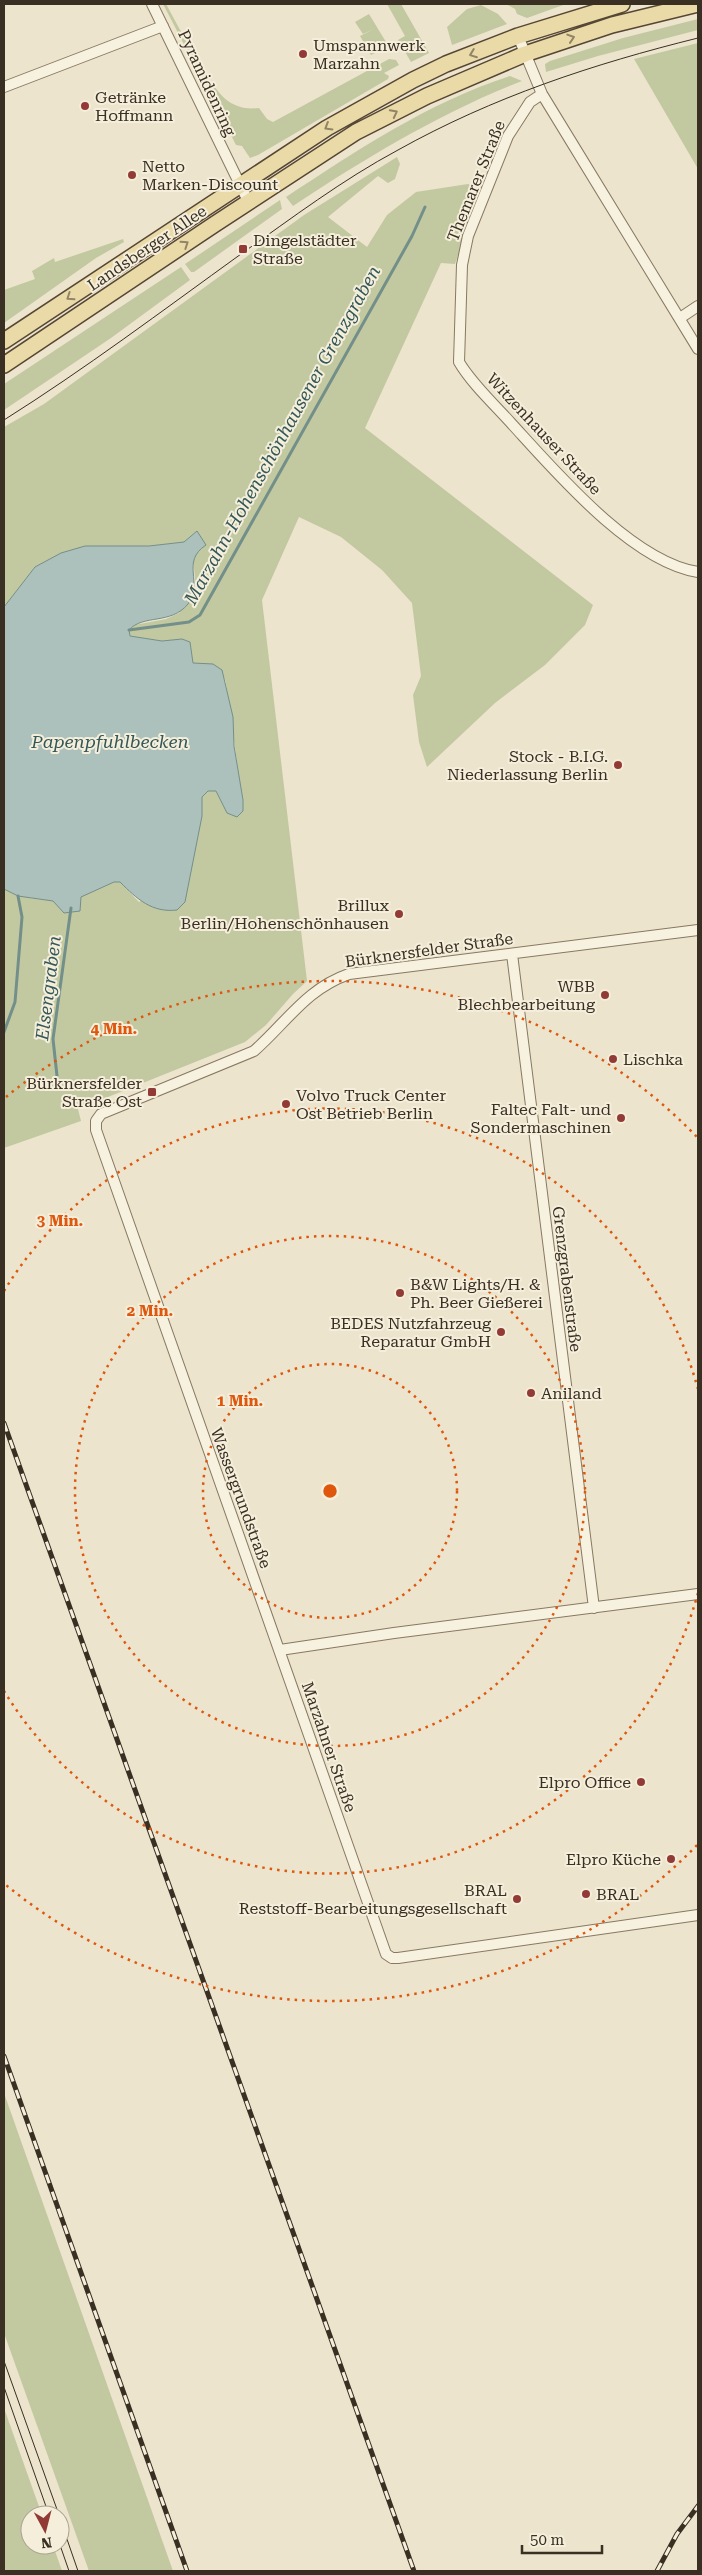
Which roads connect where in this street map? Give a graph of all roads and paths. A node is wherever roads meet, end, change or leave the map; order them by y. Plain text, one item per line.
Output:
1 (152, 4) edge
2 (622, 4) edge
3 (698, 4) edge
4 (163, 26) junction
5 (518, 36) junction
6 (525, 54) junction
7 (4, 87) edge
8 (542, 94) junction
9 (240, 185) junction
10 (249, 202) junction
11 (463, 260) joint
12 (698, 306) edge
13 (680, 318) junction
14 (4, 341) edge
15 (698, 349) edge
16 (4, 366) edge
17 (698, 572) edge
18 (698, 930) edge
19 (512, 954) junction
20 (96, 1130) joint
21 (698, 1594) edge
22 (594, 1608) junction
23 (280, 1650) junction
24 (698, 1915) edge

1 - 4 street, Pyramidenring
2 - 5 main road, Landsberger Allee
6 -> 3 main road, Landsberger Allee
4 - 7 street
4 - 9 street, Pyramidenring
5 - 6 street
5 -> 9 main road, Landsberger Allee
6 - 8 street
10 -> 6 main road, Landsberger Allee
8 - 11 street, Themarer Straße
8 - 13 street
9 - 10 street, Pyramidenring
9 -> 14 main road, Landsberger Allee
16 -> 10 main road, Landsberger Allee
11 - 17 street, Witzenhauser Straße
12 - 13 street
13 - 15 street
18 - 19 street, Bürknersfelder Straße
19 - 20 street, Bürknersfelder Straße
19 - 22 street, Grenzgrabenstraße
20 - 23 street, Wassergrundstraße
21 - 22 street
22 - 23 street
23 - 24 street, Marzahner Straße

